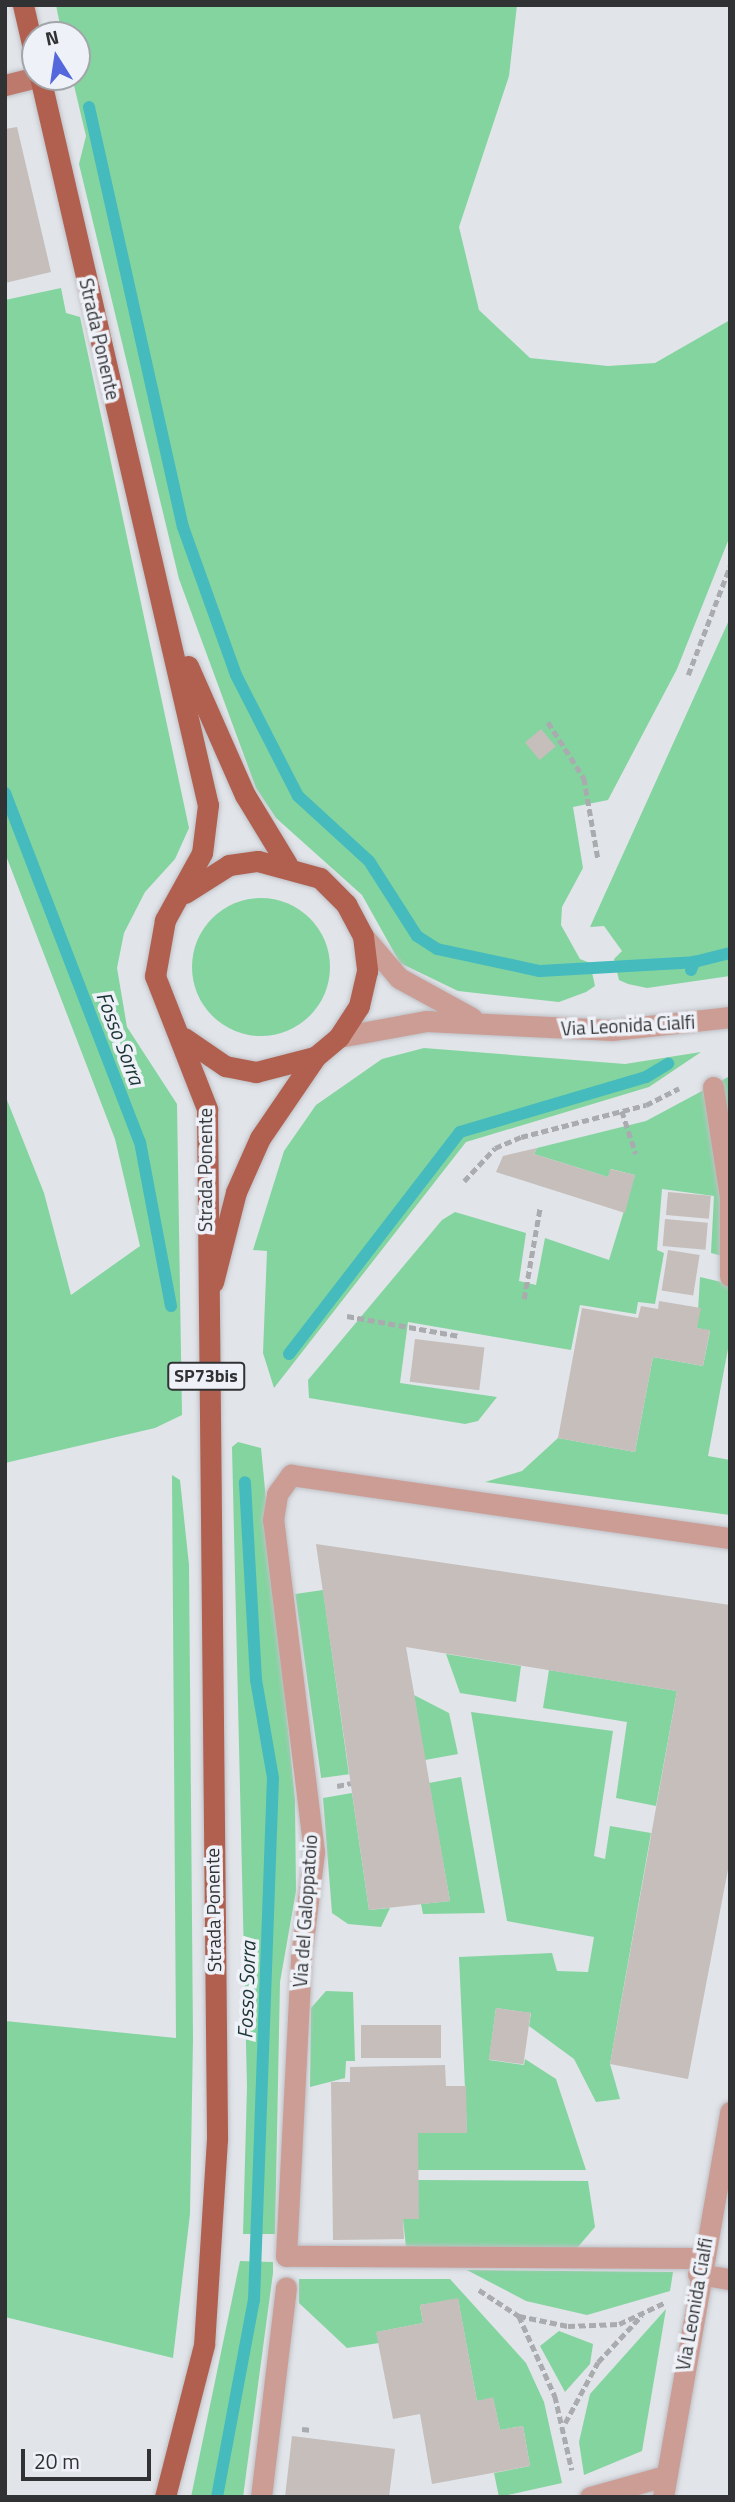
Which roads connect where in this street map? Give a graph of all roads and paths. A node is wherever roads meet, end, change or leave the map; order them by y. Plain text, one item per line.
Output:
1 (42, 91) edge
2 (730, 566) edge
3 (161, 601) junction
4 (688, 675) dead end
5 (548, 722) dead end
6 (598, 858) dead end
7 (287, 864) junction
8 (181, 896) junction
9 (363, 936) junction
10 (730, 1017) edge
11 (484, 1023) junction
12 (175, 1029) junction
13 (339, 1037) junction
14 (316, 1056) junction
15 (687, 1084) dead end
16 (713, 1087) dead end
17 (622, 1111) junction
18 (636, 1154) dead end
19 (464, 1181) dead end
20 (730, 1198) edge
21 (540, 1207) dead end
22 (730, 1276) edge
23 (524, 1298) dead end
24 (347, 1316) dead end
25 (205, 1318) junction
26 (459, 1336) dead end
27 (730, 1538) edge
28 (730, 2112) edge
29 (722, 2197) edge
30 (700, 2266) junction
31 (730, 2279) edge
32 (466, 2281) dead end
33 (286, 2287) dead end
34 (673, 2298) dead end
35 (646, 2311) junction
36 (519, 2316) junction
37 (564, 2423) junction
38 (664, 2486) edge
39 (582, 2490) edge
40 (165, 2497) edge
41 (261, 2497) edge

1 - 3 main road, Strada Ponente
2 - 4 path
3 - 7 main road, Strada Ponente
3 - 8 main road, Strada Ponente
5 - 6 path
7 - 8 main road, Strada Ponente
7 - 9 main road, Strada Ponente
8 - 12 main road, Strada Ponente
9 - 11 street, Via Leonida Cialfi
9 - 13 main road, Strada Ponente
10 - 11 street, Via Leonida Cialfi
11 - 13 street, Via Leonida Cialfi
12 - 14 main road, Strada Ponente
12 - 25 main road, Strada Ponente
13 - 14 main road, Strada Ponente
14 - 25 main road, Strada Ponente
15 - 17 path
16 - 20 street
17 - 18 path
17 - 19 path
20 - 22 street
21 - 23 path
24 - 26 path
25 - 40 main road, Strada Ponente / SP73bis
27 - 30 street, Via del Galoppatoio
28 - 29 street, Via Leonida Cialfi
29 - 30 street, Via Leonida Cialfi
30 - 31 street
30 - 38 street, Via Leonida Cialfi
32 - 36 path
33 - 41 street
34 - 35 path
35 - 36 path
35 - 37 path
36 - 37 path
37 - 39 path
38 - 39 street

